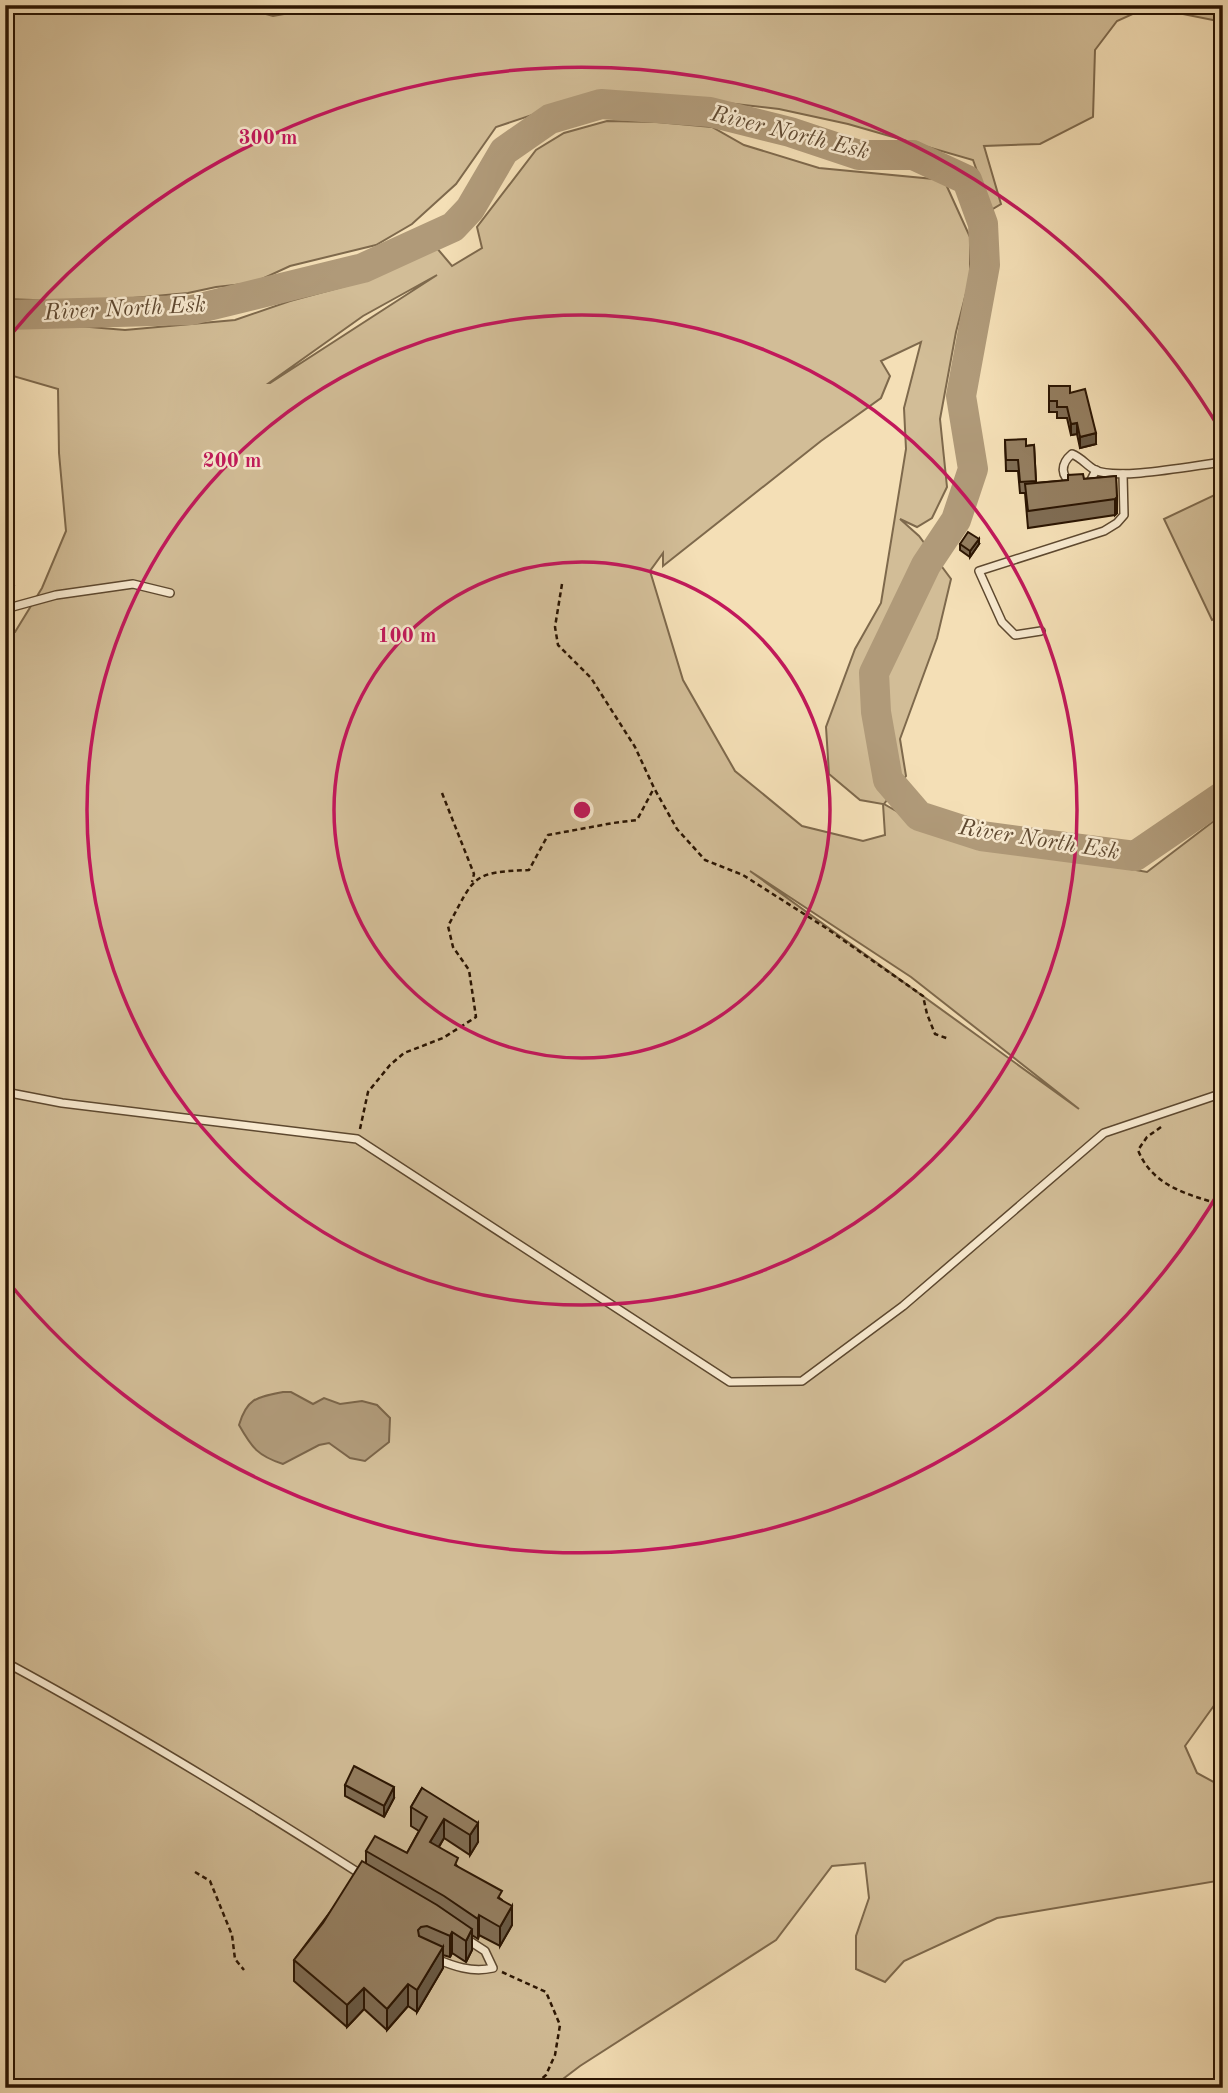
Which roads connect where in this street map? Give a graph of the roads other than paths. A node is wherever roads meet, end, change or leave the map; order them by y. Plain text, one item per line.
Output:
1 (1223, 462) edge
2 (1096, 470) junction
3 (1123, 474) junction
4 (170, 593) dead end
5 (5, 609) edge
6 (1041, 631) dead end
7 (5, 1092) edge
8 (1223, 1093) edge
9 (5, 1662) edge
10 (367, 1878) edge
11 (462, 1936) edge
12 (424, 1953) edge

1 - 3 lane
2 - 2 lane
2 - 3 lane
3 - 6 lane
4 - 5 lane
7 - 8 lane
9 - 10 lane
11 - 12 lane

